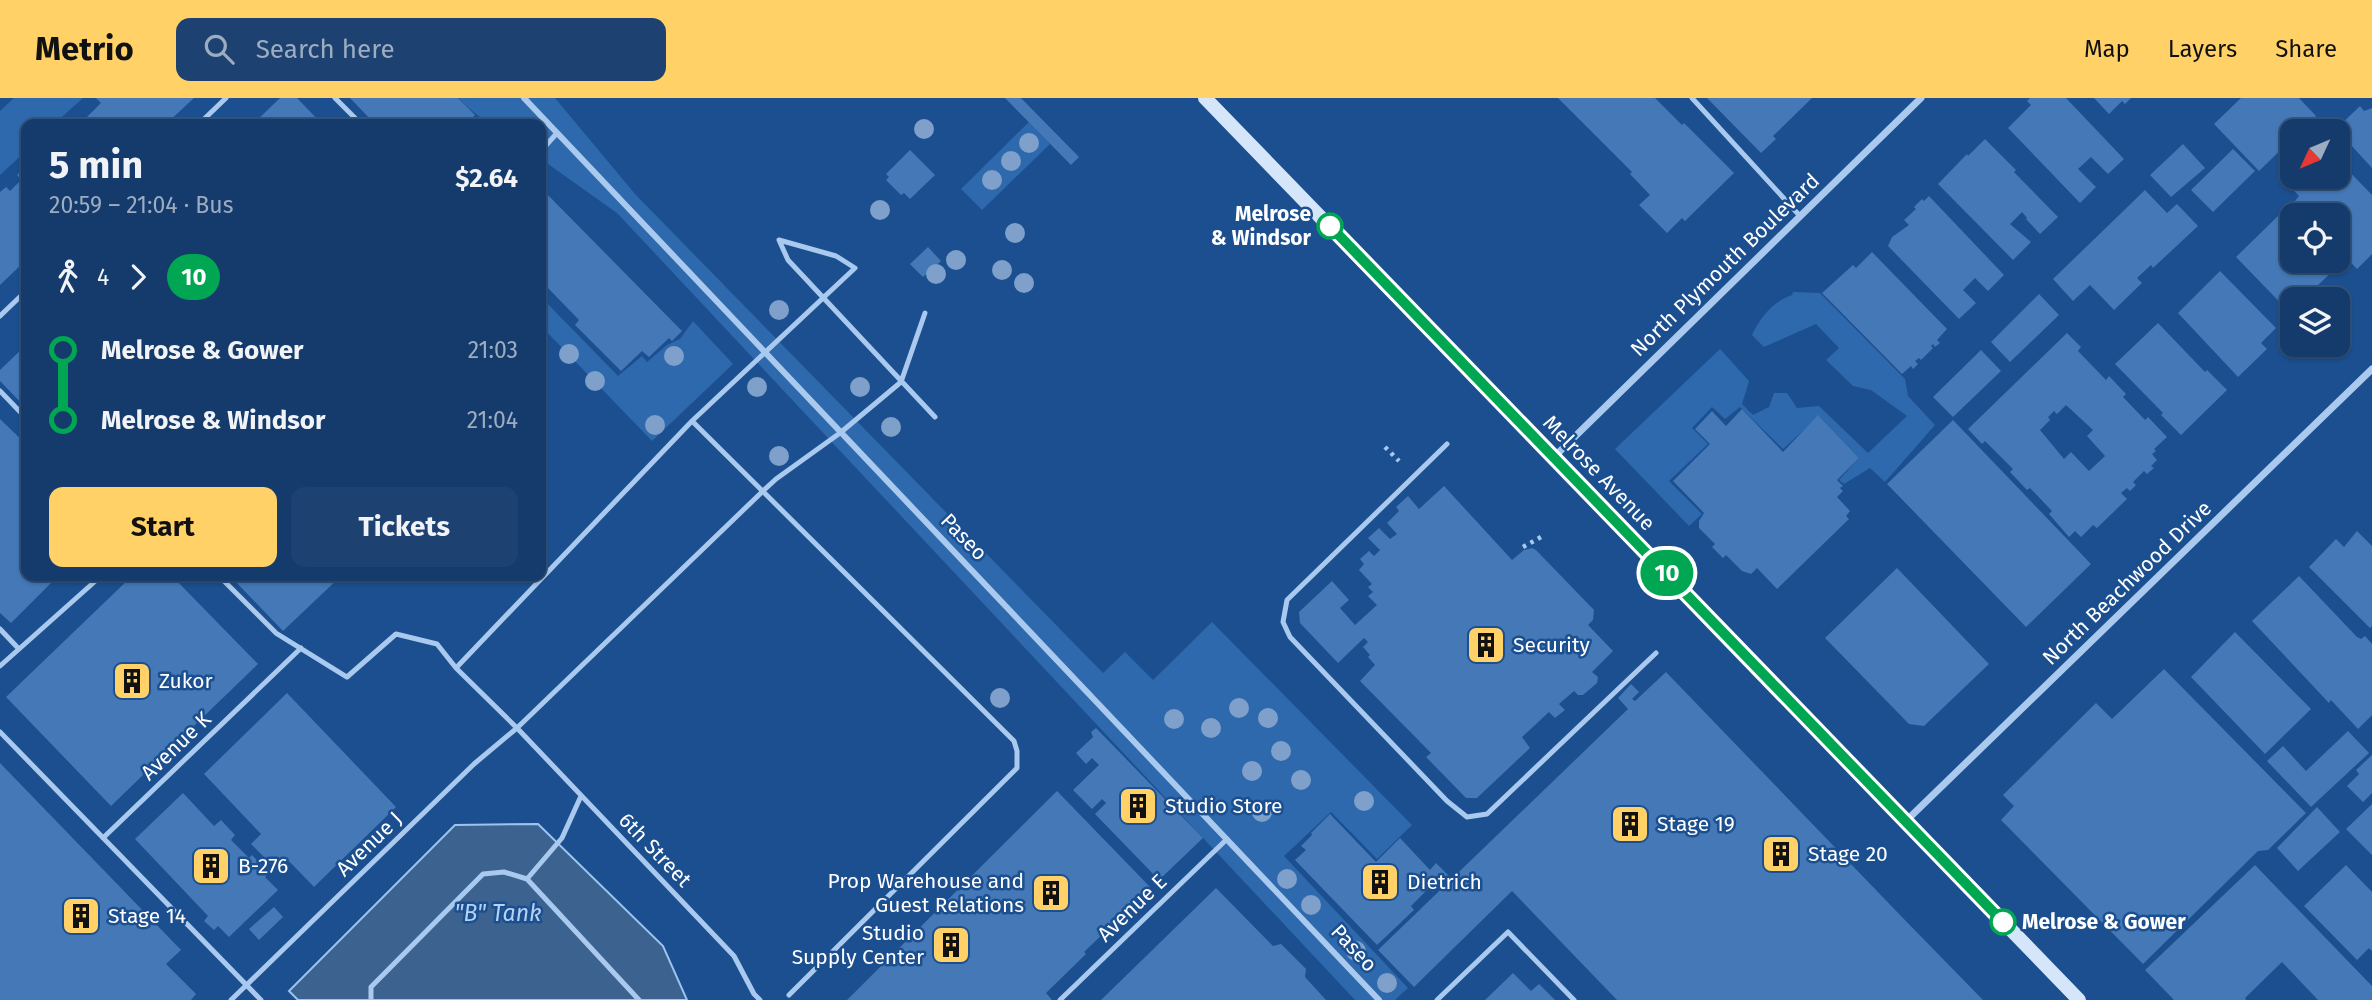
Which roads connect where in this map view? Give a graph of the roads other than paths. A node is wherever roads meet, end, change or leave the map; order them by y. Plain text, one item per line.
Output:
1 (226, 98) edge
2 (335, 98) edge
3 (1205, 98) edge
4 (1692, 98) edge
5 (1922, 98) edge
6 (526, 99) edge
7 (204, 119) edge
8 (356, 119) edge
9 (544, 119) edge
10 (546, 122) edge
11 (557, 134) junction
12 (546, 146) edge
13 (1800, 216) junction
14 (21, 296) edge
15 (823, 298) junction
16 (925, 313) dead end
17 (0, 316) edge
18 (764, 352) junction
19 (2372, 369) edge
20 (901, 382) junction
21 (0, 391) edge
22 (21, 413) edge
23 (934, 417) dead end
24 (692, 421) junction
25 (840, 433) junction
26 (1447, 444) dead end
27 (1554, 457) junction
28 (763, 491) junction
29 (546, 574) edge
30 (95, 581) edge
31 (224, 581) edge
32 (539, 581) edge
33 (0, 629) edge
34 (18, 648) junction
35 (302, 648) junction
36 (1656, 653) dead end
37 (0, 666) edge
38 (456, 668) junction
39 (517, 728) junction
40 (0, 732) edge
41 (581, 796) junction
42 (1906, 821) junction
43 (103, 838) junction
44 (1227, 839) junction
45 (527, 879) junction
46 (247, 985) junction
47 (789, 995) dead end
48 (231, 1000) edge
49 (261, 1000) edge
50 (371, 1000) edge
51 (639, 1000) edge
52 (760, 1000) edge
53 (1060, 1000) edge
54 (1379, 1000) edge
55 (1437, 1000) edge
56 (1574, 1000) edge
57 (2080, 1000) edge

1 - 7 lane
2 - 8 lane
3 - 27 main road, Melrose Avenue
4 - 13 lane
5 - 13 street, North Plymouth Boulevard
6 - 9 street, Paseo
10 - 11 street, Paseo
11 - 12 lane
11 - 18 street, Paseo
13 - 27 street, North Plymouth Boulevard
14 - 17 lane
15 - 15 lane
15 - 18 lane
15 - 20 lane
16 - 20 lane
18 - 24 lane
18 - 25 street, Paseo
19 - 42 street, North Beachwood Drive
20 - 23 lane
20 - 25 lane, Avenue J
21 - 22 lane
24 - 28 lane
24 - 29 lane
25 - 28 lane, Avenue J
25 - 44 street, Paseo
26 - 36 lane
27 - 42 main road, Melrose Avenue
28 - 39 lane, Avenue J
28 - 47 lane
30 - 34 lane
31 - 35 lane
32 - 38 lane
33 - 34 lane
34 - 37 lane
35 - 38 lane
35 - 43 lane, Avenue K
38 - 39 lane, 6th Street
39 - 41 lane, 6th Street
39 - 46 lane, Avenue J
40 - 43 lane
41 - 45 lane
41 - 52 lane, 6th Street
42 - 57 main road, Melrose Avenue
43 - 46 lane
44 - 53 lane, Avenue E
44 - 54 street, Paseo
45 - 50 lane
45 - 51 lane
46 - 48 lane, Avenue J
46 - 49 lane
55 - 56 lane

